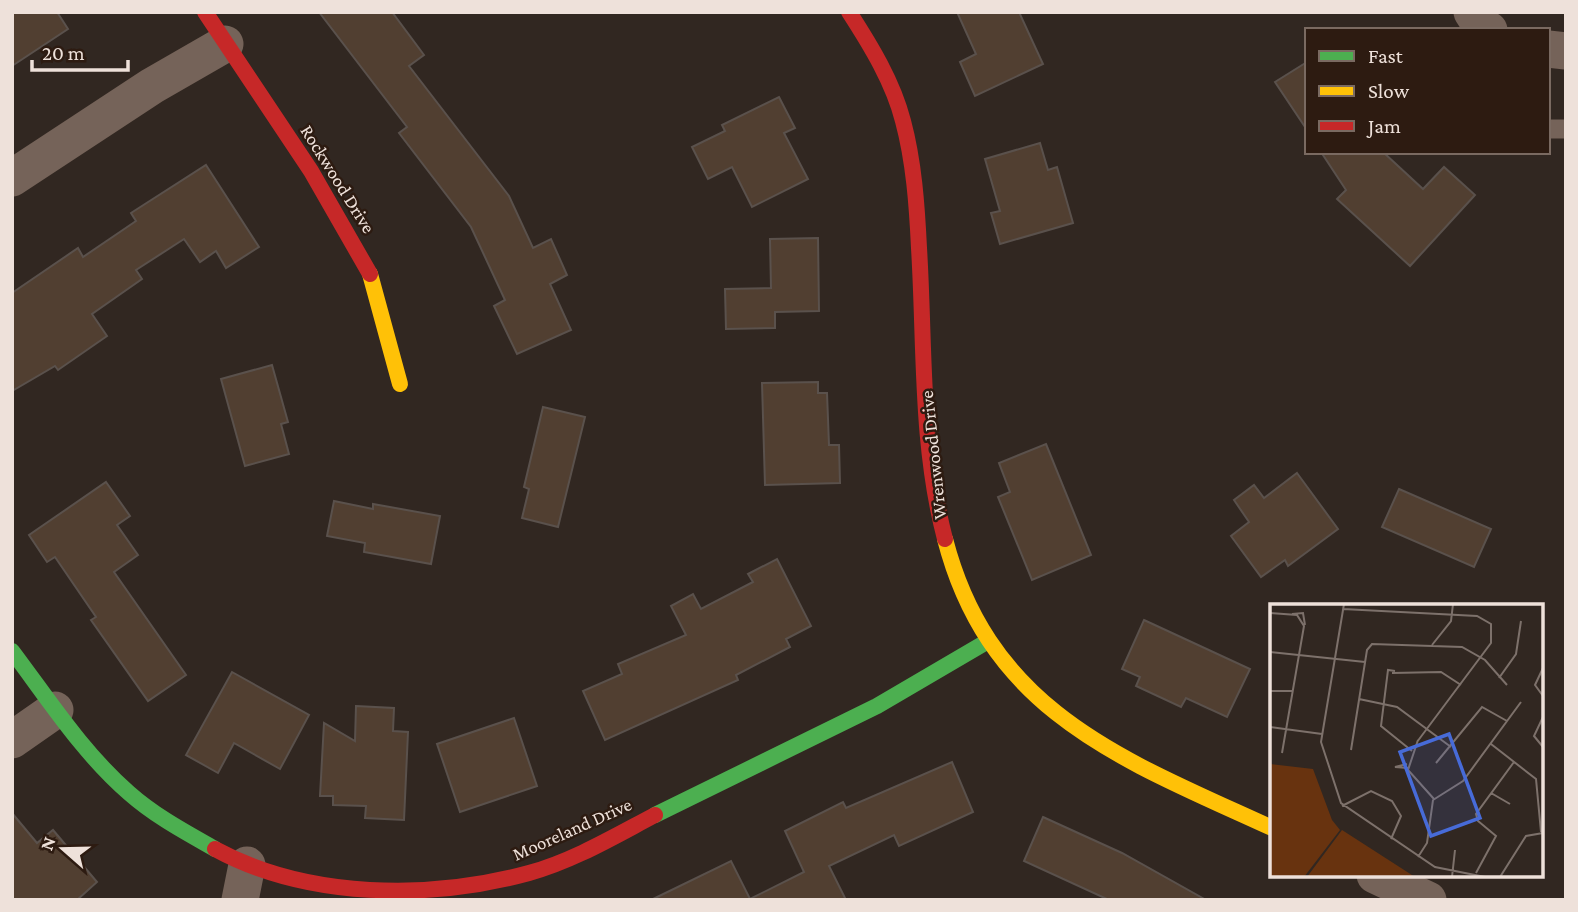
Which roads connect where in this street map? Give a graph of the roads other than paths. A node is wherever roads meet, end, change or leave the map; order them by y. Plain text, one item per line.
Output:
1 (205, 12) edge
2 (849, 12) edge
3 (1470, 12) edge
4 (1485, 28) edge
5 (225, 44) junction
6 (12, 178) edge
7 (400, 384) dead end
8 (988, 641) junction
9 (12, 651) edge
10 (55, 710) junction
11 (12, 740) edge
12 (1270, 827) edge
13 (247, 865) junction
14 (1379, 877) edge
15 (324, 893) edge
16 (240, 900) edge
17 (1428, 900) edge

1 - 5 street, Rockwood Drive
2 - 8 street, Wrenwood Drive
3 - 4 street
5 - 6 street
5 - 7 street, Rockwood Drive
8 - 12 street, Wrenwood Drive
8 - 15 street, Mooreland Drive
9 - 10 street, Mooreland Drive
10 - 11 street
10 - 13 street, Mooreland Drive
13 - 15 street, Mooreland Drive
13 - 16 street
14 - 17 street

